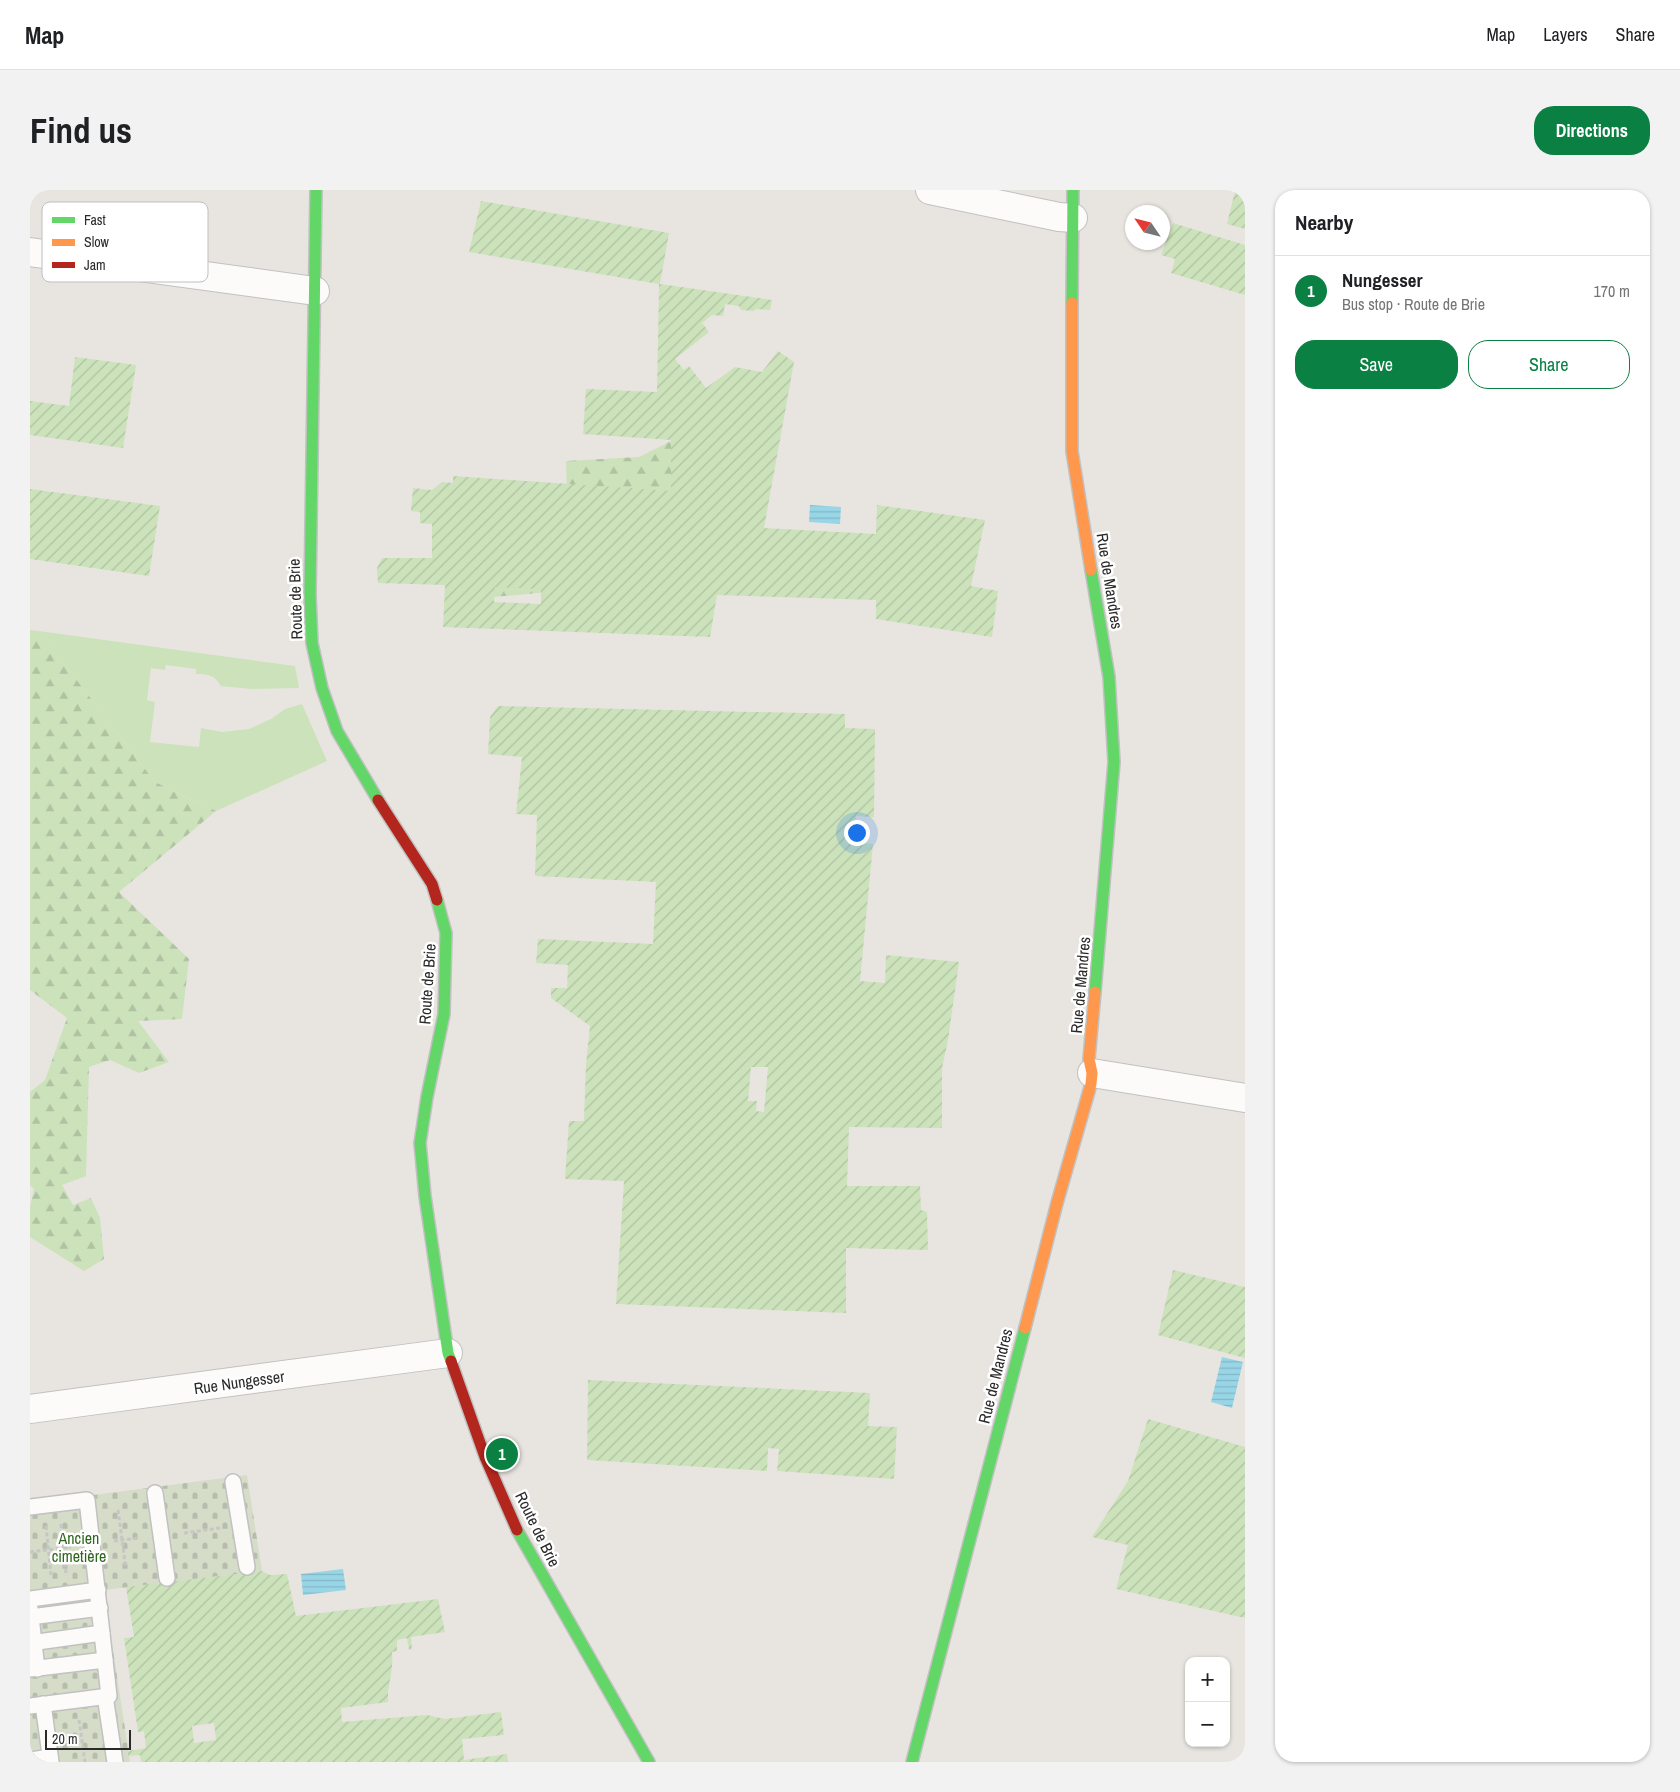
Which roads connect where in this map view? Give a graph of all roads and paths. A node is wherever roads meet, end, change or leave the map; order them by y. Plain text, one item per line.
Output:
1 (316, 190) edge
2 (930, 190) edge
3 (1073, 190) edge
4 (1073, 218) junction
5 (208, 277) edge
6 (315, 292) junction
7 (1092, 1073) junction
8 (1245, 1098) edge
9 (448, 1353) junction
10 (30, 1410) edge
11 (234, 1482) dead end
12 (155, 1492) dead end
13 (30, 1507) edge
14 (118, 1510) dead end
15 (60, 1516) dead end
16 (46, 1518) dead end
17 (240, 1526) junction
18 (161, 1536) junction
19 (122, 1540) junction
20 (92, 1544) junction
21 (63, 1547) junction
22 (49, 1549) junction
23 (30, 1552) edge
24 (247, 1567) dead end
25 (126, 1569) dead end
26 (52, 1578) dead end
27 (67, 1578) dead end
28 (167, 1578) dead end
29 (98, 1590) junction
30 (30, 1599) edge
31 (100, 1608) junction
32 (30, 1614) edge
33 (102, 1633) junction
34 (32, 1642) edge
35 (105, 1660) junction
36 (34, 1669) edge
37 (105, 1696) junction
38 (76, 1700) junction
39 (37, 1705) edge
40 (30, 1760) edge
41 (51, 1760) edge
42 (85, 1762) edge
43 (115, 1762) edge
44 (649, 1762) edge
45 (912, 1762) edge

1 - 6 street, Route de Brie
2 - 4 street
3 - 4 street, Rue de Mandres
4 - 7 street, Rue de Mandres
5 - 6 street
6 - 9 street, Route de Brie
7 - 8 street
7 - 45 street, Rue de Mandres
9 - 10 street, Rue Nungesser
9 - 44 street, Route de Brie
11 - 17 lane
12 - 18 lane
13 - 20 lane
14 - 19 path
15 - 21 path
16 - 22 path
17 - 18 path
17 - 24 lane
18 - 19 path
18 - 28 lane
19 - 20 path
19 - 25 path
20 - 21 path
20 - 29 lane
21 - 22 path
21 - 27 path
22 - 23 path
22 - 26 path
29 - 30 lane
29 - 31 lane
31 - 32 lane
31 - 33 lane
32 - 34 lane
33 - 34 lane
33 - 35 lane
34 - 36 lane
35 - 36 lane
35 - 37 lane
37 - 38 lane
37 - 43 lane
38 - 39 lane
38 - 42 path
39 - 41 lane
40 - 41 lane

